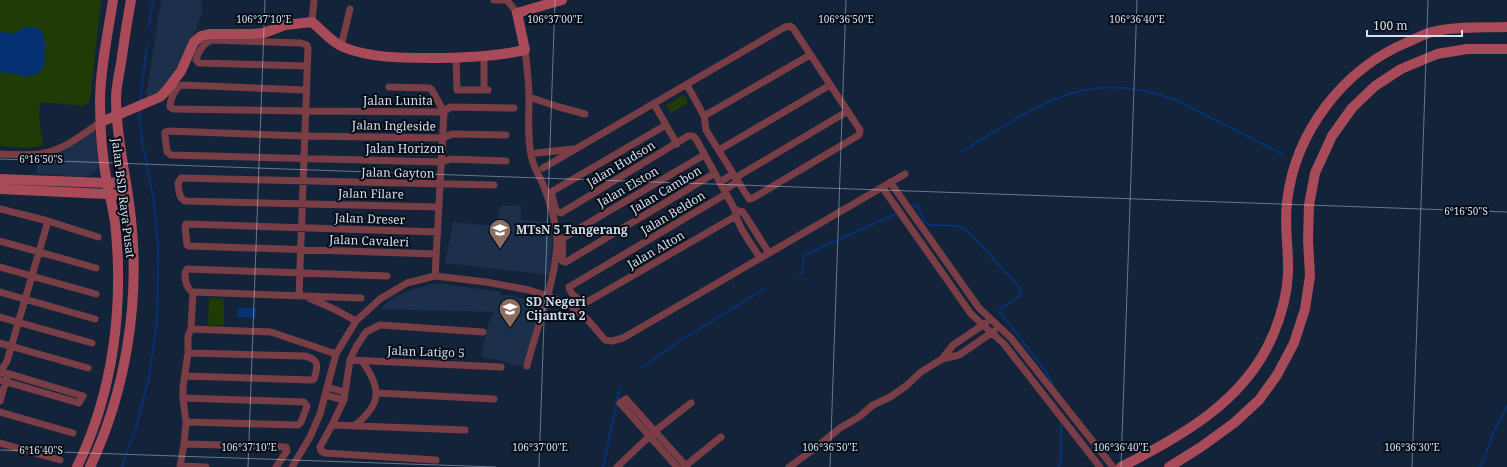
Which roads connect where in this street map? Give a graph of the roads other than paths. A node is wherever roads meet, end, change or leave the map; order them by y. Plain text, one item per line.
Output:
1 (113, 0) edge
2 (130, 0) edge
3 (314, 0) edge
4 (494, 0) edge
5 (507, 0) edge
6 (562, 0) edge
7 (350, 9) dead end
8 (517, 13) junction
9 (312, 22) junction
10 (1507, 27) edge
11 (341, 46) junction
12 (1507, 49) edge
13 (525, 50) junction
14 (810, 55) junction
15 (484, 56) junction
16 (456, 58) junction
17 (306, 66) junction
18 (687, 85) junction
19 (830, 85) junction
20 (389, 87) dead end
21 (306, 90) junction
22 (529, 97) junction
23 (654, 104) junction
24 (514, 108) dead end
25 (848, 111) junction
26 (305, 112) junction
27 (444, 112) junction
28 (585, 114) dead end
29 (117, 116) junction
30 (704, 116) junction
31 (101, 122) junction
32 (666, 125) junction
33 (506, 135) dead end
34 (304, 136) junction
35 (443, 138) junction
36 (677, 144) junction
37 (576, 149) junction
38 (719, 150) junction
39 (537, 153) dead end
40 (0, 154) edge
41 (171, 155) joint
42 (704, 155) junction
43 (303, 159) junction
44 (506, 161) dead end
45 (442, 162) junction
46 (543, 168) dead end
47 (715, 174) junction
48 (905, 174) dead end
49 (0, 178) edge
50 (735, 178) junction
51 (302, 181) junction
52 (126, 182) junction
53 (720, 182) junction
54 (890, 182) junction
55 (107, 183) junction
56 (440, 185) junction
57 (494, 185) dead end
58 (882, 187) junction
59 (0, 188) edge
60 (725, 192) junction
61 (110, 194) junction
62 (128, 195) junction
63 (184, 200) joint
64 (302, 204) junction
65 (439, 207) junction
66 (0, 209) edge
67 (736, 213) junction
68 (48, 221) junction
69 (301, 228) junction
70 (438, 232) junction
71 (98, 237) dead end
72 (0, 241) edge
73 (189, 246) joint
74 (300, 250) junction
75 (39, 252) junction
76 (769, 253) junction
77 (436, 254) junction
78 (760, 258) junction
79 (566, 262) joint
80 (0, 267) edge
81 (96, 268) dead end
82 (300, 273) junction
83 (31, 275) junction
84 (387, 276) dead end
85 (435, 276) junction
86 (0, 292) edge
87 (194, 292) junction
88 (96, 294) dead end
89 (302, 296) junction
90 (548, 296) junction
91 (361, 298) dead end
92 (25, 299) junction
93 (587, 302) joint
94 (0, 317) edge
95 (95, 319) dead end
96 (991, 319) junction
97 (356, 321) junction
98 (18, 322) junction
99 (983, 325) junction
100 (999, 327) junction
101 (191, 328) junction
102 (483, 332) dead end
103 (991, 333) junction
104 (0, 343) edge
105 (92, 343) dead end
106 (11, 346) junction
107 (188, 353) junction
108 (336, 354) junction
109 (942, 359) junction
110 (350, 360) junction
111 (7, 361) junction
112 (362, 361) junction
113 (527, 366) dead end
114 (501, 367) dead end
115 (88, 368) dead end
116 (0, 372) edge
117 (8, 373) junction
118 (185, 376) junction
119 (3, 381) edge
120 (327, 387) junction
121 (377, 393) junction
122 (325, 395) junction
123 (344, 396) junction
124 (183, 398) junction
125 (494, 400) dead end
126 (0, 401) edge
127 (623, 401) dead end
128 (691, 403) dead end
129 (0, 412) edge
130 (186, 422) junction
131 (332, 425) junction
132 (354, 426) junction
133 (465, 430) dead end
134 (73, 432) dead end
135 (652, 433) junction
136 (721, 437) dead end
137 (0, 443) edge
138 (184, 444) junction
139 (60, 460) dead end
140 (436, 460) dead end
141 (180, 466) edge
142 (77, 467) edge
143 (90, 467) edge
144 (206, 467) edge
145 (276, 467) edge
146 (292, 467) edge
147 (617, 467) edge
148 (677, 467) edge
149 (685, 467) edge
150 (789, 467) edge
151 (1100, 467) edge
152 (1113, 467) edge
153 (1120, 467) edge
154 (1169, 467) edge

1 - 31 main road, Jalan BSD Raya Pusat
2 - 29 main road, Jalan BSD Raya Pusat
3 - 9 street
4 - 5 street
5 - 8 street
6 - 8 main road
7 - 11 street
8 - 13 main road
9 - 11 main road
9 - 29 main road
10 - 153 main road
11 - 16 main road
12 - 154 main road
13 - 15 main road
13 - 22 street
14 - 18 street
14 - 19 street
14 - 30 street
15 - 16 main road
15 - 16 street
17 - 17 street
17 - 21 street
18 - 23 street
18 - 30 street
19 - 25 street
19 - 38 street
20 - 27 street
21 - 26 street
21 - 26 street, Jalan Lunita
22 - 28 street
22 - 90 street
23 - 32 street
23 - 37 street
24 - 27 street, Jalan Lunita
25 - 50 street
25 - 50 street
26 - 27 street, Jalan Lunita
26 - 34 street
27 - 35 street
29 - 31 main road
29 - 52 main road, Jalan BSD Raya Pusat
30 - 38 street
31 - 40 street
31 - 55 main road, Jalan BSD Raya Pusat
32 - 36 street
32 - 36 street, Jalan Hudson
33 - 35 street, Jalan Ingleside
34 - 35 street, Jalan Ingleside
34 - 41 street, Jalan Ingleside
34 - 43 street
35 - 45 street
36 - 42 street, Jalan Hudson
37 - 39 street
37 - 46 street
38 - 50 street
41 - 43 street, Jalan Horizon
42 - 47 street
42 - 79 street, Jalan Elston
43 - 45 street, Jalan Horizon
43 - 51 street
44 - 45 street, Jalan Horizon
45 - 56 street
47 - 53 street
47 - 79 street, Jalan Cambon
48 - 54 street
49 - 55 main road
50 - 53 street
50 - 60 street, Jalan Beldon
51 - 56 street, Jalan Gayton
51 - 63 street, Jalan Gayton
51 - 64 street
52 - 55 main road
52 - 62 main road, Jalan BSD Raya Pusat
53 - 60 street
54 - 58 street
54 - 96 street
55 - 61 main road, Jalan BSD Raya Pusat
56 - 57 street, Jalan Gayton
56 - 65 street
58 - 76 street
58 - 99 street
59 - 61 main road
60 - 67 street
60 - 93 street, Jalan Beldon
61 - 62 main road
61 - 142 main road, Jalan BSD Raya Pusat
62 - 143 main road, Jalan BSD Raya Pusat
63 - 64 street, Jalan Filare
64 - 65 street, Jalan Filare
64 - 69 street
65 - 70 street
66 - 68 street
67 - 76 street
67 - 78 street
67 - 93 street, Jalan Alton
68 - 71 street
68 - 75 street
69 - 70 street, Jalan Dreser
69 - 73 street, Jalan Dreser
69 - 74 street
70 - 77 street
72 - 75 street
73 - 74 street, Jalan Cavaleri
74 - 77 street, Jalan Cavaleri
74 - 82 street
75 - 81 street
75 - 83 street
76 - 78 street
77 - 85 street
78 - 90 street
80 - 83 street
82 - 84 street
82 - 87 street
82 - 89 street
83 - 88 street
83 - 92 street
85 - 90 street
85 - 97 street
86 - 92 street
87 - 89 street
87 - 101 street
89 - 91 street
89 - 97 street
90 - 113 street
92 - 95 street
92 - 98 street
94 - 98 street
96 - 99 street
96 - 100 street
97 - 108 street
98 - 105 street
98 - 106 street
99 - 103 street
99 - 109 street
100 - 103 street
100 - 152 street
101 - 107 street
101 - 108 street
102 - 110 street
103 - 109 street
103 - 151 street
104 - 106 street
106 - 111 street
106 - 115 street
107 - 118 street
107 - 118 street
108 - 120 street
109 - 150 street
110 - 112 street, Jalan Latigo 5
110 - 123 street
111 - 116 street
111 - 117 street
112 - 114 street, Jalan Latigo 5
112 - 121 street
116 - 117 street
117 - 119 street
117 - 119 street
118 - 124 street
119 - 126 street
120 - 122 street
120 - 123 street
121 - 125 street
121 - 132 street
122 - 123 street
122 - 146 street
123 - 131 street
124 - 130 street
124 - 130 street
127 - 135 street
128 - 135 street
129 - 134 street
130 - 138 street
131 - 132 street
131 - 140 street
132 - 133 street
135 - 147 street
135 - 148 street
135 - 149 street
136 - 149 street
137 - 139 street
138 - 141 street
138 - 145 street
141 - 144 street

